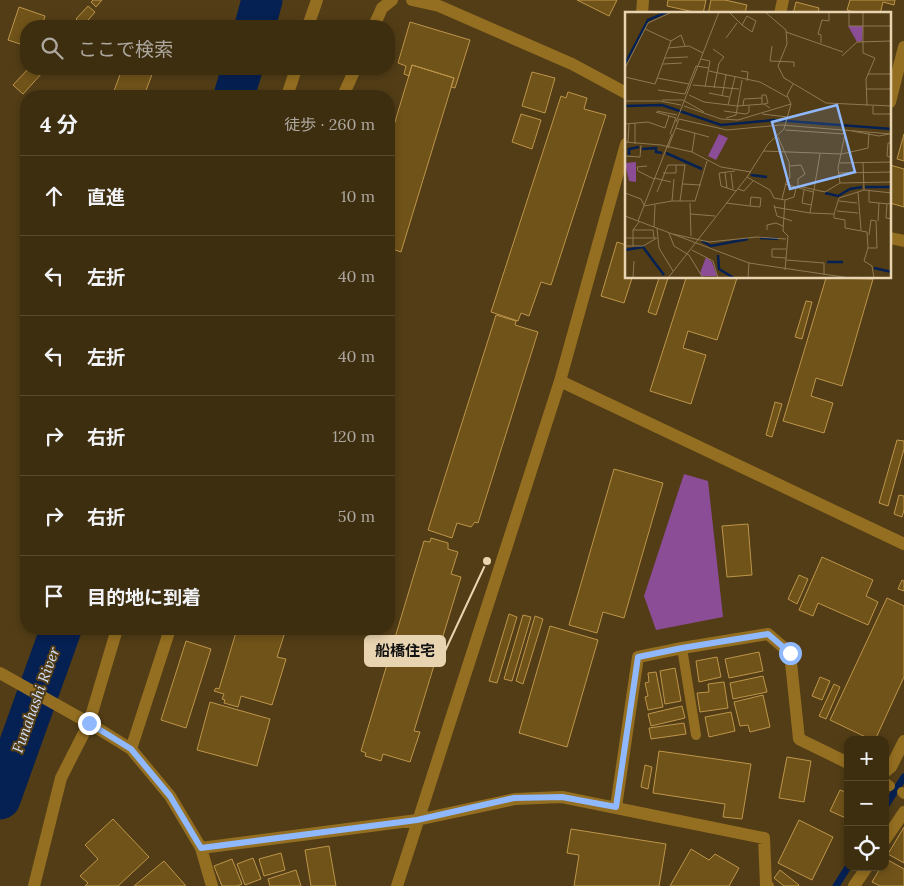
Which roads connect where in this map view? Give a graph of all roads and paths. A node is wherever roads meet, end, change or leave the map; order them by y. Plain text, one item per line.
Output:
1 (316, 0) edge
2 (392, 0) edge
3 (412, 0) edge
4 (310, 20) edge
5 (377, 20) edge
6 (904, 47) edge
7 (294, 75) edge
8 (352, 75) edge
9 (289, 90) edge
10 (346, 90) edge
11 (625, 92) edge
12 (892, 94) edge
13 (625, 148) edge
14 (560, 380) junction
15 (904, 544) edge
16 (115, 635) edge
17 (168, 635) edge
18 (682, 648) junction
19 (0, 673) edge
20 (89, 723) junction
21 (696, 735) dead end
22 (904, 741) edge
23 (131, 749) junction
24 (844, 761) edge
25 (889, 769) edge
26 (616, 807) junction
27 (904, 812) edge
28 (417, 820) junction
29 (889, 834) edge
30 (201, 848) junction
31 (864, 871) edge
32 (34, 886) edge
33 (212, 886) edge
34 (397, 886) edge
35 (768, 886) edge
36 (854, 886) edge

1 - 4 street
2 - 5 street
3 - 11 street
6 - 12 street
7 - 9 street
8 - 10 street
13 - 14 street
14 - 15 street
14 - 28 street
16 - 20 street
17 - 23 street
18 - 21 lane
18 - 24 street
18 - 26 street
19 - 20 street
20 - 23 street
20 - 32 street
22 - 25 street
23 - 30 street
26 - 28 street
26 - 35 street
27 - 29 street
28 - 30 street
28 - 34 street
30 - 33 street
31 - 36 street

